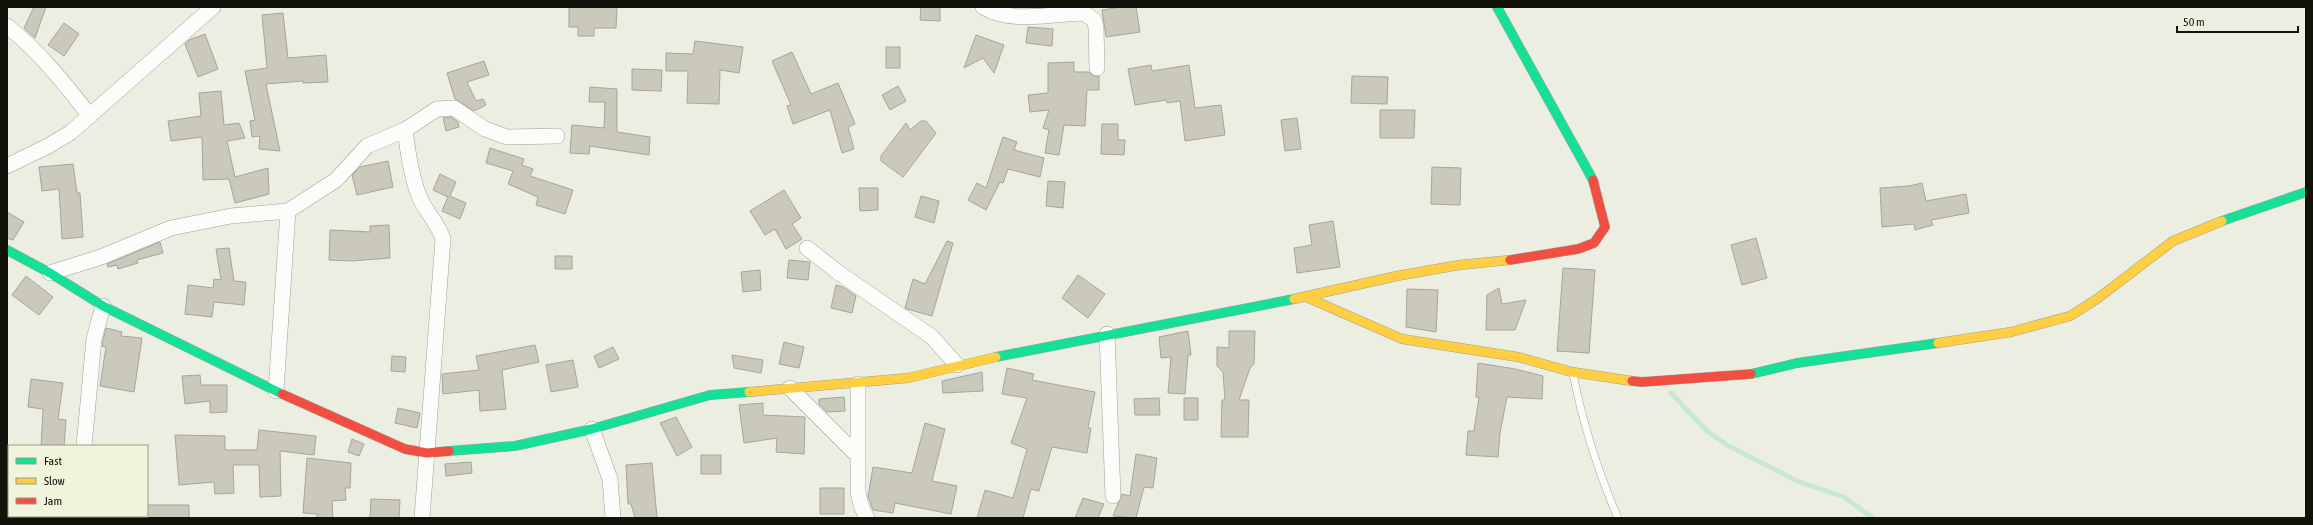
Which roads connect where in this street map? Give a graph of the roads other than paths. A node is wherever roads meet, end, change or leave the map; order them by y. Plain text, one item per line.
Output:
1 (213, 7) edge
2 (983, 7) edge
3 (1497, 7) edge
4 (1063, 10) edge
5 (7, 26) edge
6 (1097, 68) dead end
7 (90, 116) junction
8 (405, 130) junction
9 (557, 136) dead end
10 (7, 166) edge
11 (2306, 192) edge
12 (288, 211) junction
13 (807, 248) dead end
14 (7, 250) edge
15 (50, 273) junction
16 (1306, 297) junction
17 (103, 306) junction
18 (1106, 334) junction
19 (957, 365) junction
20 (1572, 372) junction
21 (858, 384) junction
22 (790, 388) junction
23 (276, 391) junction
24 (592, 429) junction
25 (84, 445) edge
26 (427, 453) junction
27 (858, 456) junction
28 (1113, 496) dead end
29 (422, 518) edge
30 (613, 518) edge
31 (867, 518) edge
32 (1618, 518) edge

1 - 7 street
2 - 4 street
3 - 16 street
4 - 6 street
5 - 7 street
7 - 10 street
8 - 9 street
8 - 12 street
8 - 26 street
11 - 20 street
12 - 15 street
12 - 23 street
13 - 19 street
14 - 15 street
15 - 17 street
16 - 18 street
16 - 20 street
17 - 23 street
17 - 25 street
18 - 19 street
18 - 28 street
19 - 21 street
20 - 32 lane
21 - 22 street
21 - 27 street
22 - 24 street
22 - 27 street
23 - 26 street
24 - 26 street
24 - 30 street
26 - 29 street
27 - 31 street

